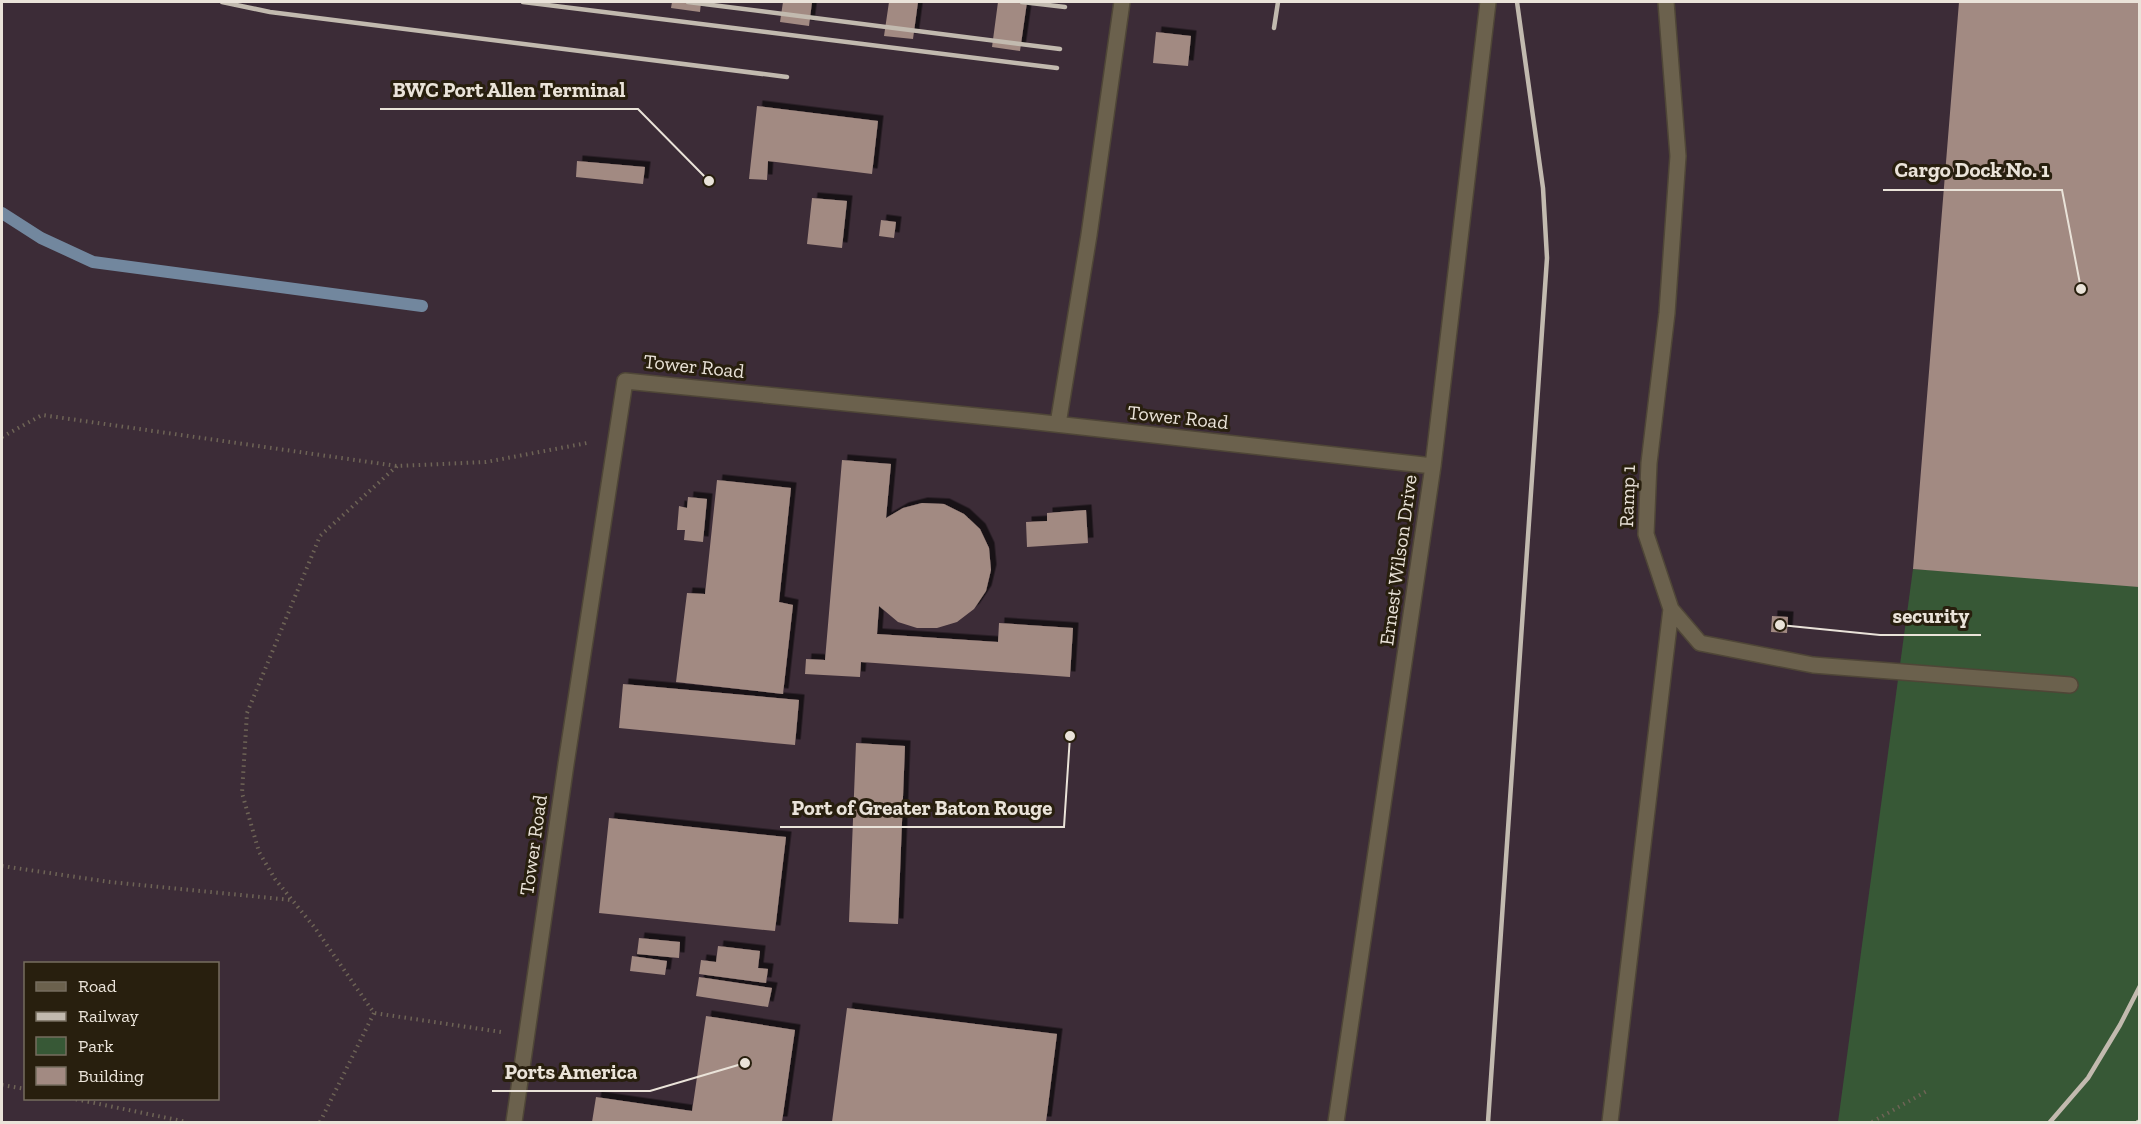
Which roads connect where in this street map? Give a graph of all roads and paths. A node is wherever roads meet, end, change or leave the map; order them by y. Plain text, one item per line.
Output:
1 (1122, 2) edge
2 (1488, 2) edge
3 (1666, 2) edge
4 (1058, 424) junction
5 (2, 437) edge
6 (615, 438) junction
7 (397, 466) junction
8 (1433, 466) junction
9 (1671, 609) junction
10 (2070, 685) dead end
11 (2, 866) edge
12 (292, 900) junction
13 (374, 1013) junction
14 (525, 1035) junction
15 (2, 1084) edge
16 (24, 1089) edge
17 (1927, 1091) dead end
18 (80, 1100) edge
19 (187, 1122) edge
20 (320, 1122) edge
21 (514, 1122) edge
22 (1336, 1122) edge
23 (1610, 1122) edge
24 (1872, 1122) edge

1 - 4 lane
2 - 8 lane, Ernest Wilson Drive
3 - 9 lane, Ramp 1
4 - 6 lane, Tower Road
4 - 8 lane, Tower Road
5 - 7 path
6 - 7 path
6 - 14 lane, Tower Road
7 - 12 path
8 - 22 lane, Ernest Wilson Drive
9 - 10 lane, Ramp 1
9 - 23 lane
11 - 12 path
12 - 13 path
13 - 14 path
13 - 20 path
14 - 21 lane, Tower Road
15 - 16 path
17 - 24 path
18 - 19 path

